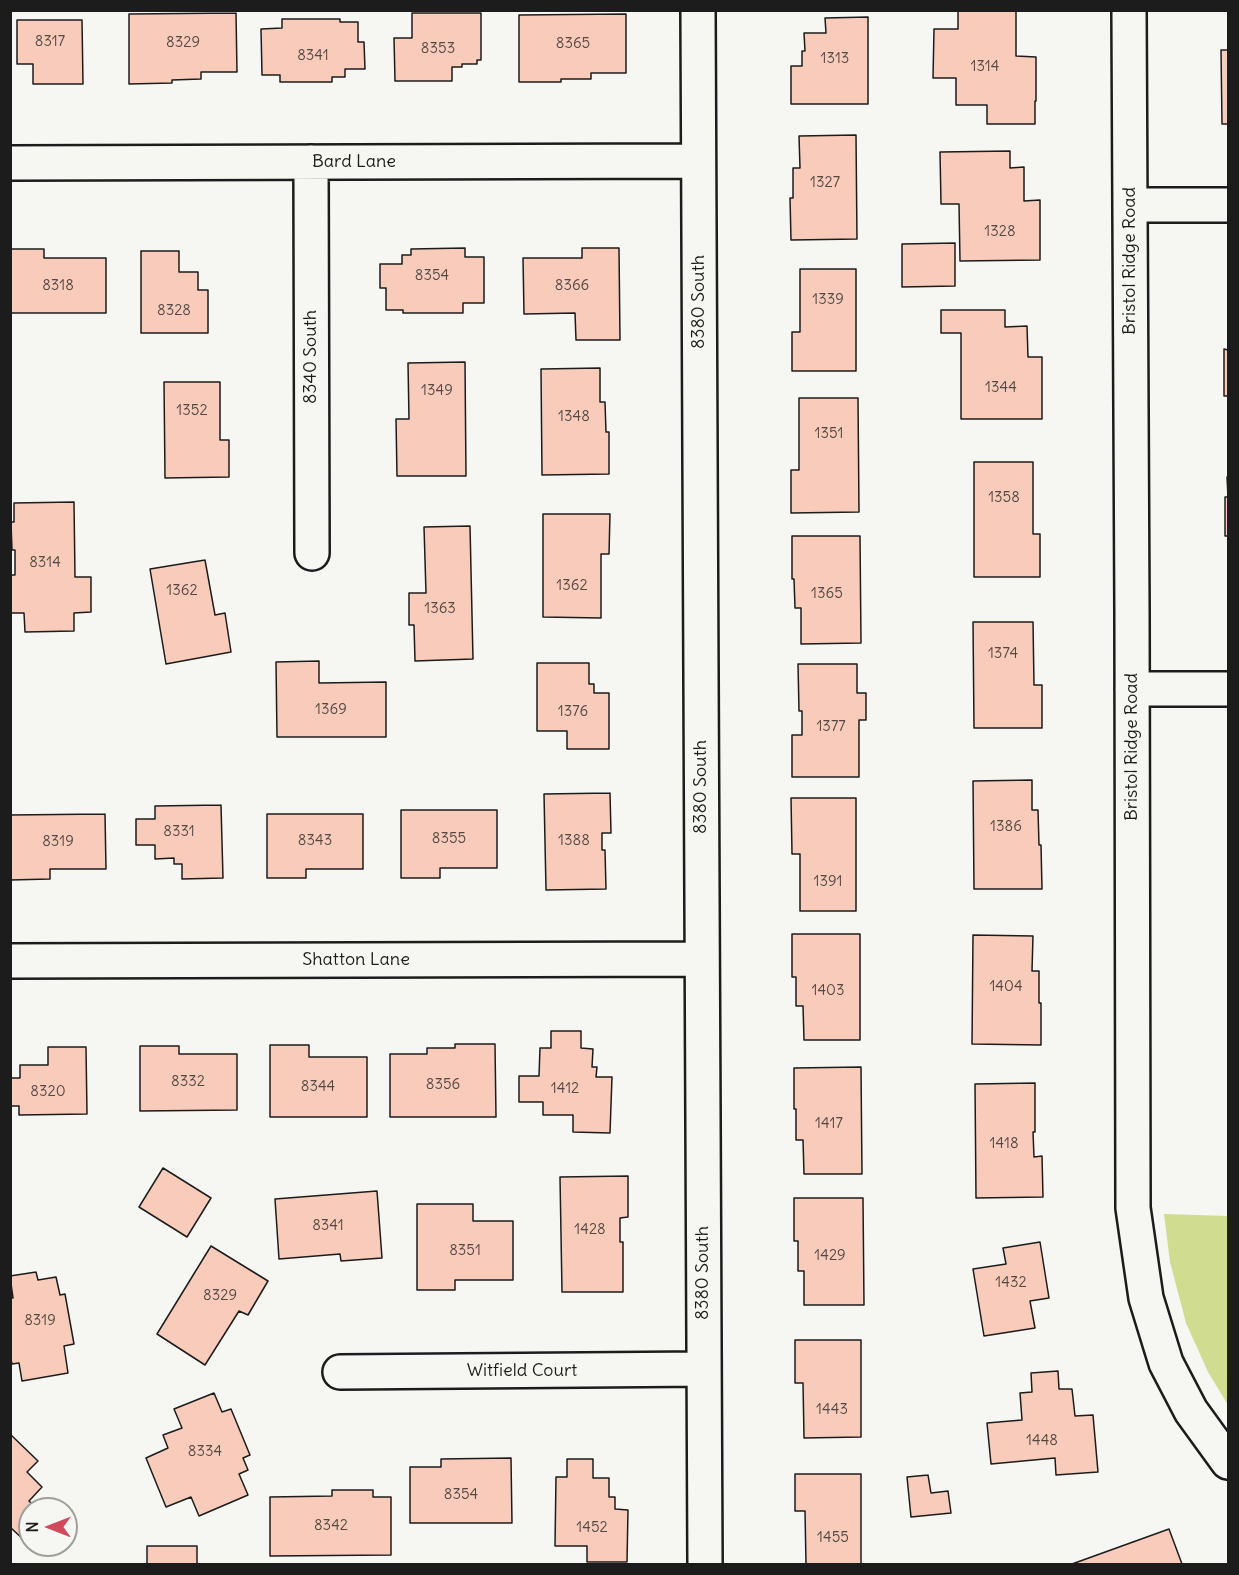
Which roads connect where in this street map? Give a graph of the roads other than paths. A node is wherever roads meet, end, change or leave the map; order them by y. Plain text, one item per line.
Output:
1 (698, 10) edge
2 (1129, 10) edge
3 (698, 161) junction
4 (311, 162) junction
5 (10, 163) edge
6 (1130, 205) junction
7 (1228, 205) edge
8 (312, 553) dead end
9 (1132, 689) junction
10 (1228, 690) edge
11 (702, 959) junction
12 (10, 961) edge
13 (704, 1369) junction
14 (340, 1372) dead end
15 (1228, 1462) edge
16 (705, 1564) edge

1 - 3 street, 8380 South
2 - 6 street, Bristol Ridge Road
3 - 4 street, Bard Lane
3 - 11 street, 8380 South
4 - 5 street, Bard Lane
4 - 8 street, 8340 South
6 - 7 street
6 - 9 street, Bristol Ridge Road
9 - 10 street
9 - 15 street, Bristol Ridge Road
11 - 12 street, Shatton Lane
11 - 13 street, 8380 South
13 - 14 street, Witfield Court
13 - 16 street, 8380 South

